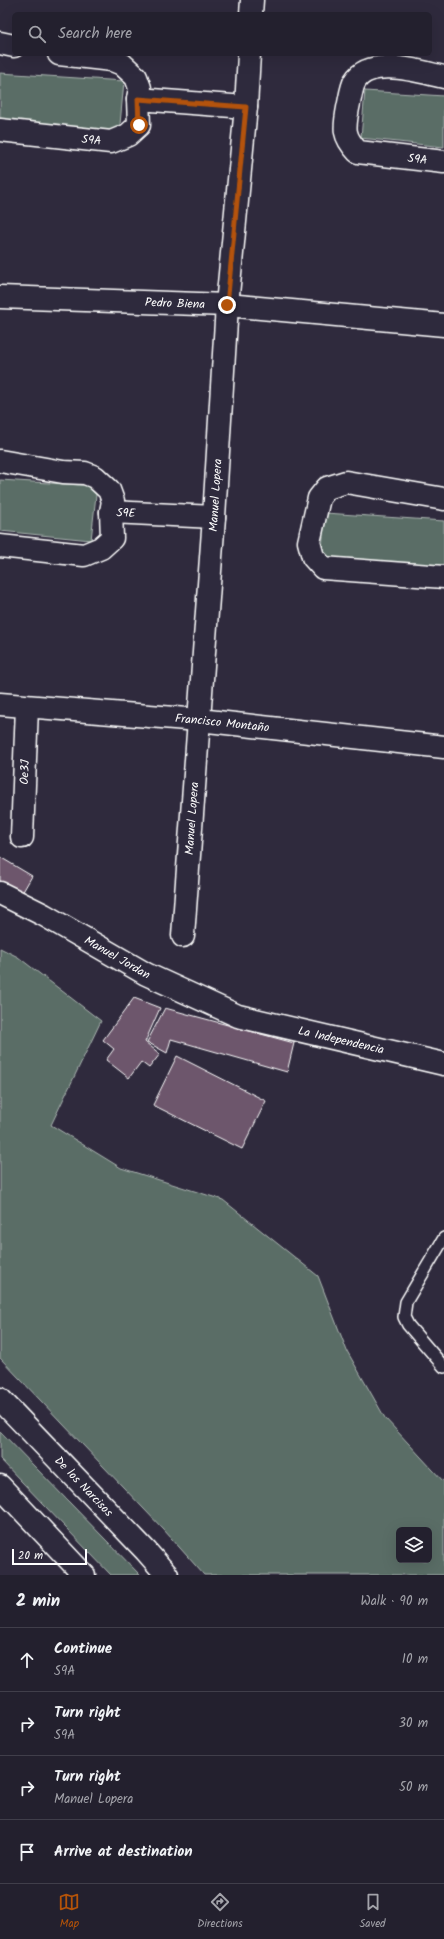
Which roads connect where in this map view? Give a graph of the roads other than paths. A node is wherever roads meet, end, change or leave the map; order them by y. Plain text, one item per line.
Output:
1 (252, 0) edge
2 (251, 12) edge
3 (0, 43) edge
4 (12, 46) edge
5 (77, 56) edge
6 (249, 56) edge
7 (444, 77) edge
8 (138, 99) junction
9 (246, 107) junction
10 (0, 130) edge
11 (444, 162) edge
12 (0, 297) edge
13 (227, 305) junction
14 (444, 325) edge
15 (0, 461) edge
16 (444, 499) edge
17 (111, 512) junction
18 (214, 517) junction
19 (0, 546) edge
20 (444, 577) edge
21 (0, 704) edge
22 (27, 707) junction
23 (200, 720) junction
24 (444, 748) edge
25 (22, 837) dead end
26 (0, 893) edge
27 (183, 936) dead end
28 (238, 1016) joint
29 (444, 1064) edge
30 (444, 1238) edge
31 (444, 1367) edge
32 (0, 1399) edge
33 (0, 1486) edge
34 (84, 1575) edge
35 (167, 1575) edge

1 - 2 street
3 - 4 street
5 - 8 street
6 - 9 street, Manuel Lopera
7 - 11 street, S9A
8 - 9 street
8 - 10 street, S9A
9 - 13 street, Manuel Lopera
12 - 13 street, Pedro Biena
13 - 14 street, Pedro Biena
13 - 18 street, Manuel Lopera
15 - 17 street
16 - 20 street
17 - 18 street, S9E
17 - 19 street, S9E
18 - 23 street, Manuel Lopera
21 - 22 street, Francisco Montaño
22 - 23 street, Francisco Montaño
22 - 25 street, Oe3J
23 - 24 street, Francisco Montaño
23 - 27 street, Manuel Lopera
26 - 28 street, Manuel Jordan
28 - 29 street, La Independencia
30 - 31 lane
32 - 35 street, De los Narcisos
33 - 34 street

